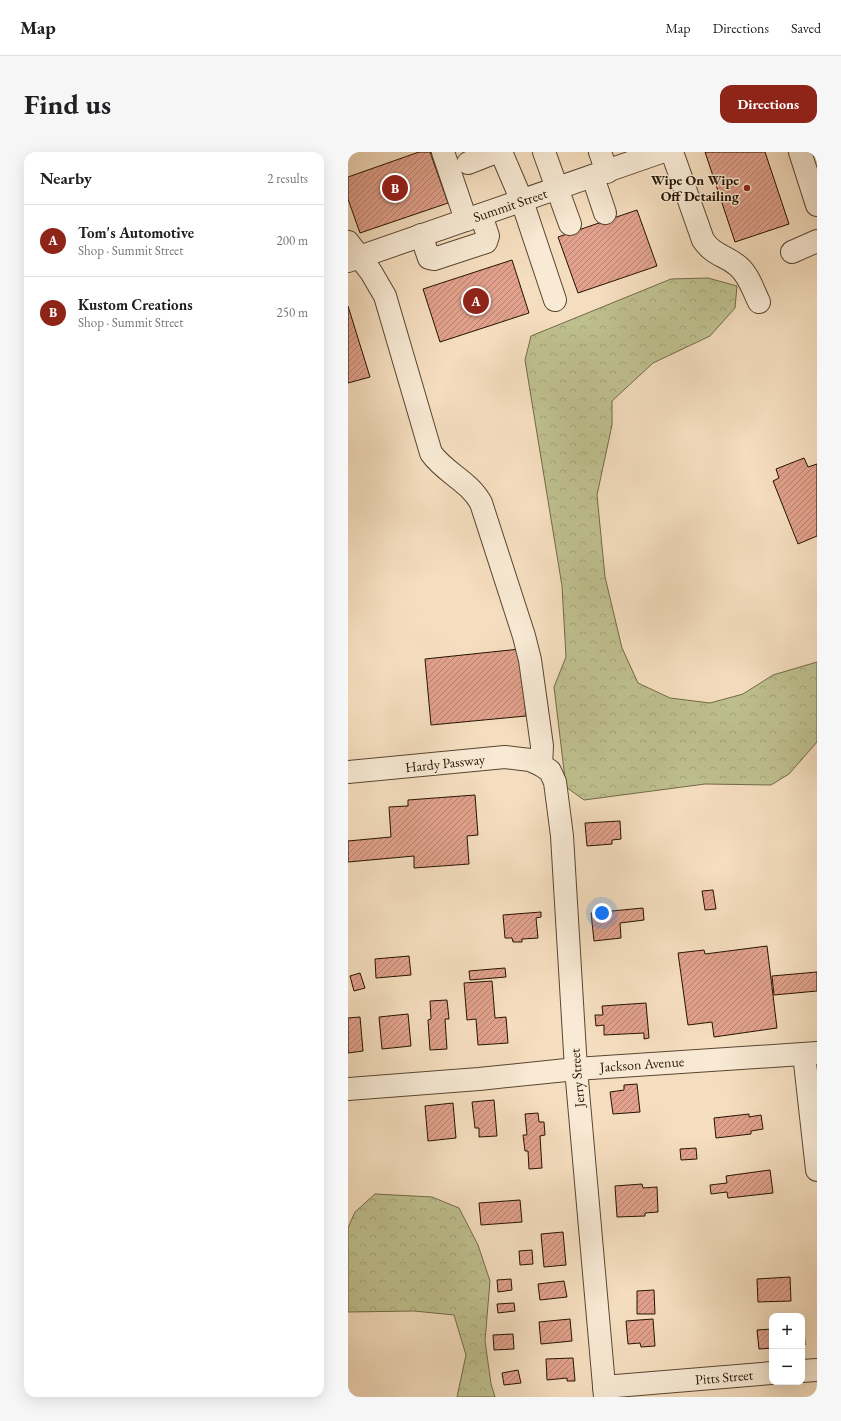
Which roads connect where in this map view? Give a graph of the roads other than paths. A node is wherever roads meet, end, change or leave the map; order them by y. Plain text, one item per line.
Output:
1 (443, 152) edge
2 (496, 152) edge
3 (501, 152) edge
4 (544, 152) edge
5 (661, 152) edge
6 (672, 152) edge
7 (800, 152) edge
8 (468, 163) dead end
9 (600, 167) edge
10 (558, 189) junction
11 (522, 201) junction
12 (817, 205) edge
13 (605, 213) dead end
14 (473, 218) junction
15 (570, 224) dead end
16 (421, 236) junction
17 (817, 241) edge
18 (792, 252) dead end
19 (352, 254) edge
20 (555, 300) dead end
21 (759, 302) dead end
22 (541, 765) junction
23 (348, 772) edge
24 (810, 1053) edge
25 (576, 1068) junction
26 (348, 1089) edge
27 (817, 1170) edge
28 (817, 1370) edge
29 (805, 1371) edge
30 (769, 1373) edge
31 (605, 1392) edge

1 - 14 street
2 - 8 street
3 - 11 street
4 - 10 street
5 - 9 street, Summit Street
6 - 21 street
7 - 12 street
9 - 10 street, Summit Street
9 - 13 street
10 - 11 street, Summit Street
10 - 15 street
11 - 14 street, Summit Street
11 - 20 street
14 - 16 street, Summit Street
14 - 16 street
16 - 19 street, Summit Street
17 - 18 street
19 - 22 street
22 - 23 street, Hardy Passway
22 - 25 street, Jerry Street
24 - 25 street, Jackson Avenue
24 - 27 street
25 - 26 street, Jackson Avenue
25 - 31 street, Jerry Street
28 - 29 street
30 - 31 street, Pitts Street

